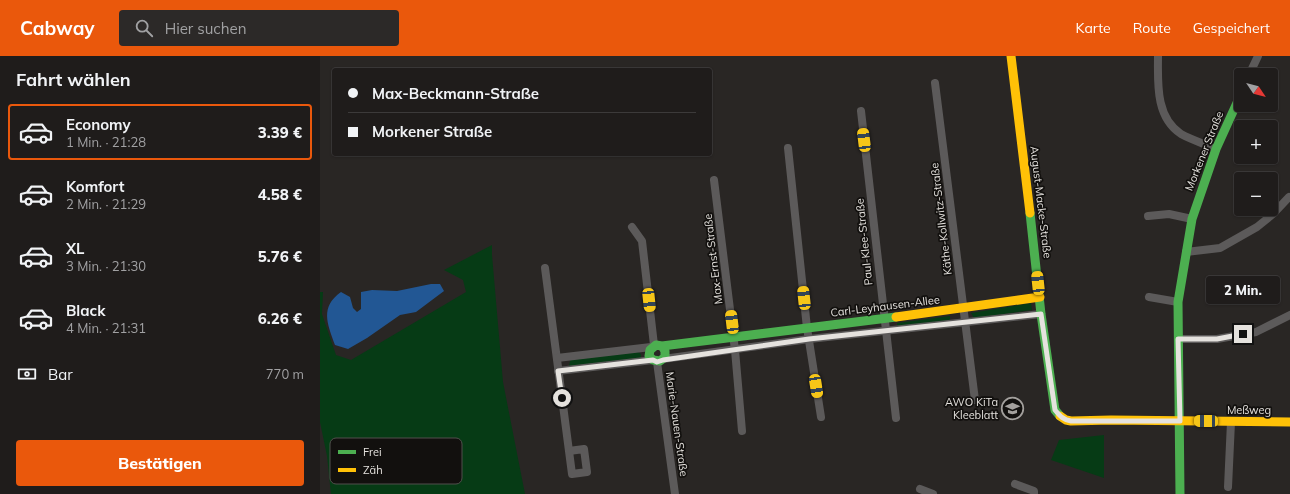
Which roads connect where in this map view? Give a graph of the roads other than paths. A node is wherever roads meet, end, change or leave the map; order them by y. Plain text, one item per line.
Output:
1 (1011, 56) edge
2 (1158, 56) edge
3 (1256, 57) edge
4 (1252, 68) edge
5 (935, 83) dead end
6 (1234, 109) edge
7 (861, 111) dead end
8 (788, 148) dead end
9 (1216, 149) junction
10 (714, 180) dead end
11 (1288, 197) dead end
12 (1148, 216) dead end
13 (1192, 219) junction
14 (632, 227) dead end
15 (1186, 252) junction
16 (545, 268) dead end
17 (1040, 297) junction
18 (1149, 297) dead end
19 (1178, 302) junction
20 (963, 309) junction
21 (1041, 314) junction
22 (1290, 316) edge
23 (884, 318) junction
24 (965, 323) junction
25 (807, 328) junction
26 (886, 331) junction
27 (733, 338) junction
28 (809, 339) junction
29 (1178, 339) junction
30 (656, 346) junction
31 (735, 350) junction
32 (557, 358) junction
33 (658, 361) junction
34 (558, 371) junction
35 (975, 400) dead end
36 (821, 417) dead end
37 (896, 418) dead end
38 (1111, 420) joint
39 (1180, 421) junction
40 (1231, 422) junction
41 (1290, 422) edge
42 (742, 431) dead end
43 (569, 451) dead end
44 (1015, 484) dead end
45 (1228, 487) dead end
46 (920, 489) dead end
47 (675, 492) edge
48 (933, 494) edge
49 (1034, 494) edge
50 (1180, 494) edge

1 - 17 street, August-Macke-Straße
2 - 9 street
3 - 4 street
5 - 20 street, Käthe-Kollwitz-Straße
6 - 9 street, Morkener Straße
7 - 23 street, Paul-Klee-Straße
8 - 25 street
9 - 13 street, Morkener Straße
10 - 27 street, Max-Ernst-Straße
11 - 15 street
12 - 13 street
13 - 15 street, Morkener Straße
14 - 30 street
15 - 19 street, Morkener Straße
16 - 32 street
17 - 20 street, Carl-Leyhausen-Allee
17 - 21 street, August-Macke-Straße
18 - 19 street
19 - 29 street, Morkener Straße
20 - 23 street, Carl-Leyhausen-Allee
20 - 24 street, Käthe-Kollwitz-Straße
21 - 24 street
21 - 38 street, August-Macke-Straße
22 - 29 street
23 - 25 street, Carl-Leyhausen-Allee
23 - 26 street, Paul-Klee-Straße
24 - 26 street
24 - 35 street, Käthe-Kollwitz-Straße
25 - 27 street, Carl-Leyhausen-Allee
25 - 28 street
26 - 28 street
26 - 37 street, Paul-Klee-Straße
27 - 30 street, Carl-Leyhausen-Allee
27 - 31 street, Max-Ernst-Straße
28 - 31 street
28 - 36 street
29 - 39 street, Morkener Straße
30 - 32 street, Carl-Leyhausen-Allee
30 - 33 street
30 - 33 street
31 - 33 street
31 - 42 street, Max-Ernst-Straße
32 - 34 street
33 - 34 street
33 - 47 street, Marie-Nauen-Straße
34 - 43 street
38 - 39 street, Meßweg
39 - 40 street, Meßweg
39 - 50 street, Morkener Straße
40 - 41 street, Meßweg
40 - 45 street
44 - 49 street
46 - 48 street

